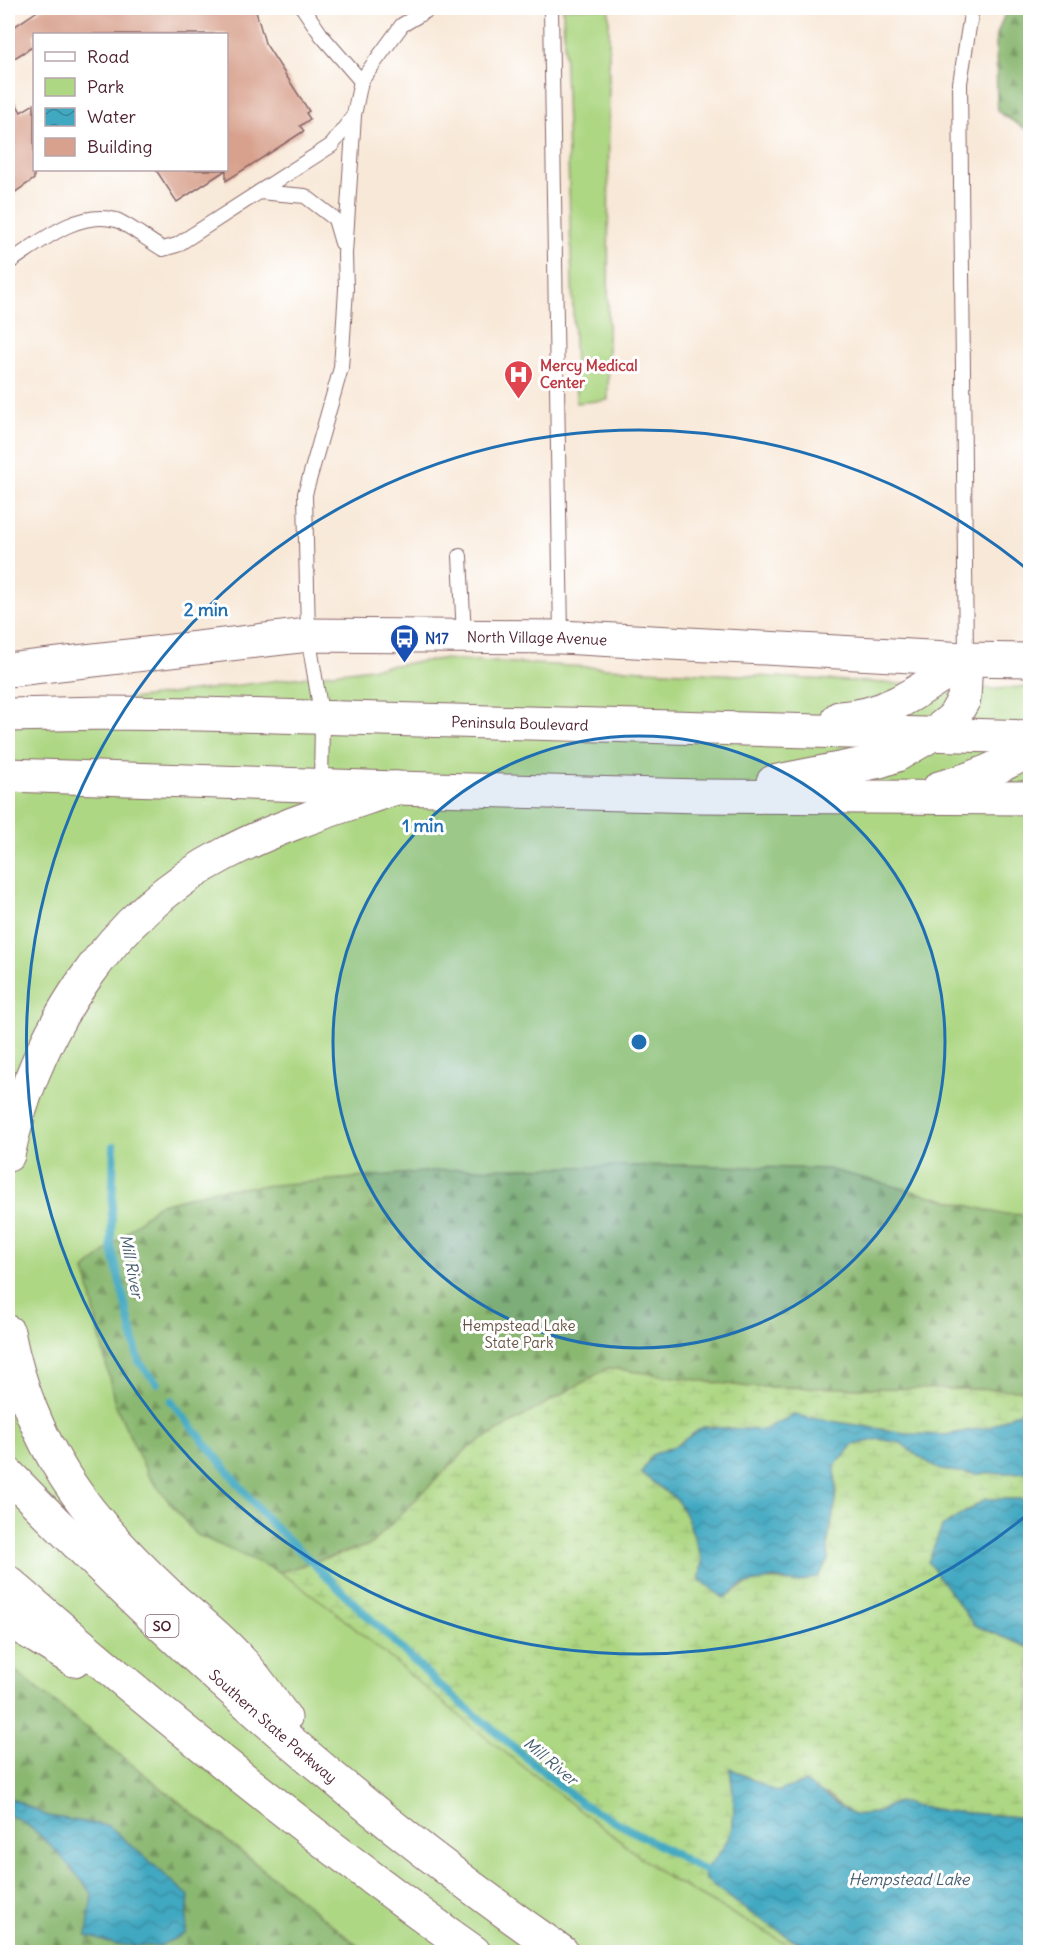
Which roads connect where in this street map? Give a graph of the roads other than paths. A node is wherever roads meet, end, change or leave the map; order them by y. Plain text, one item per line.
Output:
1 (303, 8) edge
2 (431, 8) edge
3 (551, 8) edge
4 (972, 8) edge
5 (361, 81) junction
6 (354, 115) junction
7 (259, 192) junction
8 (345, 254) junction
9 (8, 263) edge
10 (459, 556) dead end
11 (308, 635) junction
12 (465, 636) junction
13 (561, 637) junction
14 (966, 659) junction
15 (1030, 660) edge
16 (8, 670) edge
17 (8, 715) edge
18 (322, 719) junction
19 (714, 729) junction
20 (933, 734) junction
21 (1030, 737) edge
22 (1030, 750) edge
23 (8, 775) edge
24 (700, 796) junction
25 (903, 798) junction
26 (1030, 798) edge
27 (322, 799) junction
28 (8, 1155) edge
29 (8, 1332) edge
30 (8, 1474) edge
31 (8, 1582) edge
32 (8, 1617) edge
33 (175, 1722) junction
34 (325, 1769) junction
35 (474, 1953) edge
36 (562, 1953) edge

1 - 5 lane
2 - 5 lane
3 - 13 lane
4 - 14 lane
5 - 6 lane
6 - 7 lane
6 - 8 lane
7 - 8 lane
7 - 9 lane
8 - 11 lane
10 - 12 lane
11 - 12 main road, North Village Avenue
11 - 16 main road, North Village Avenue
11 - 18 lane
12 - 13 main road, North Village Avenue
13 - 14 main road, North Village Avenue
14 - 15 main road, North Village Avenue
14 - 19 main road
14 - 20 main road
17 - 18 main road, Peninsula Boulevard
18 - 19 main road, Peninsula Boulevard
18 - 27 lane
19 - 20 main road, Peninsula Boulevard
20 - 21 main road, Peninsula Boulevard
20 - 24 main road
22 - 25 main road
23 - 27 main road
24 - 25 main road
24 - 27 main road
25 - 26 main road
27 - 28 main road
29 - 34 main road
30 - 34 main road, Southern State Parkway / SO
31 - 33 main road
32 - 33 main road
33 - 35 main road
34 - 36 main road, Southern State Parkway / SO

